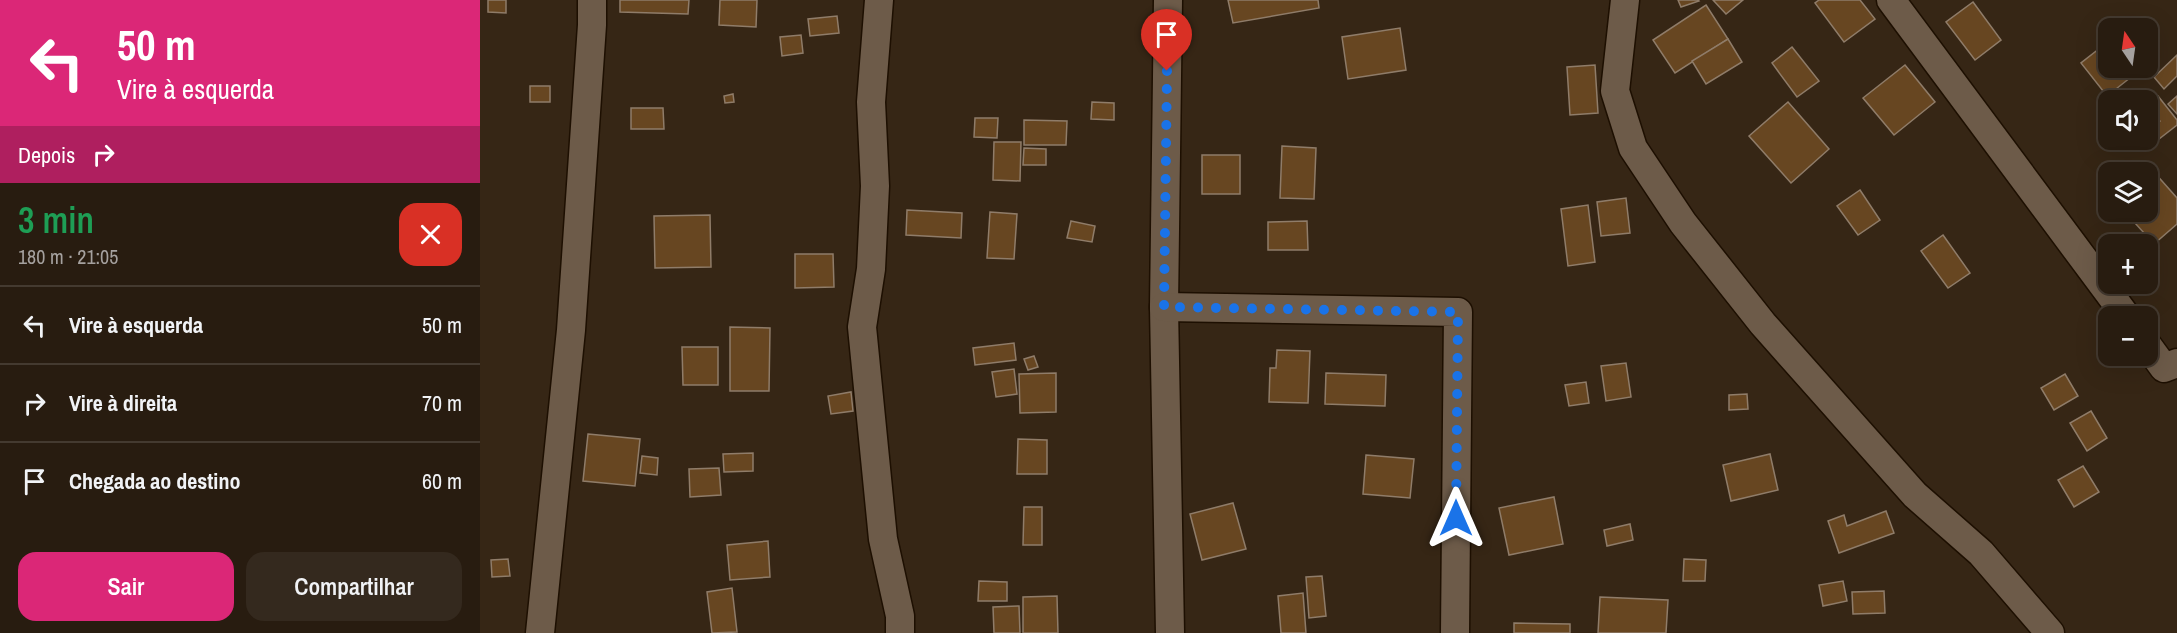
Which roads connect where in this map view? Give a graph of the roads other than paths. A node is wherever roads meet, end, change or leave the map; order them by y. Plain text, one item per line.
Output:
1 (592, 0) edge
2 (879, 0) edge
3 (1168, 0) edge
4 (1625, 0) edge
5 (1891, 0) edge
6 (2119, 306) edge
7 (1164, 307) junction
8 (2158, 360) edge
9 (2177, 363) edge
10 (540, 633) edge
11 (900, 633) edge
12 (1170, 633) edge
13 (1455, 633) edge
14 (2050, 633) edge

1 - 10 street
2 - 11 street
3 - 7 street
4 - 14 street
5 - 6 street
7 - 12 street
7 - 13 street
8 - 9 street

